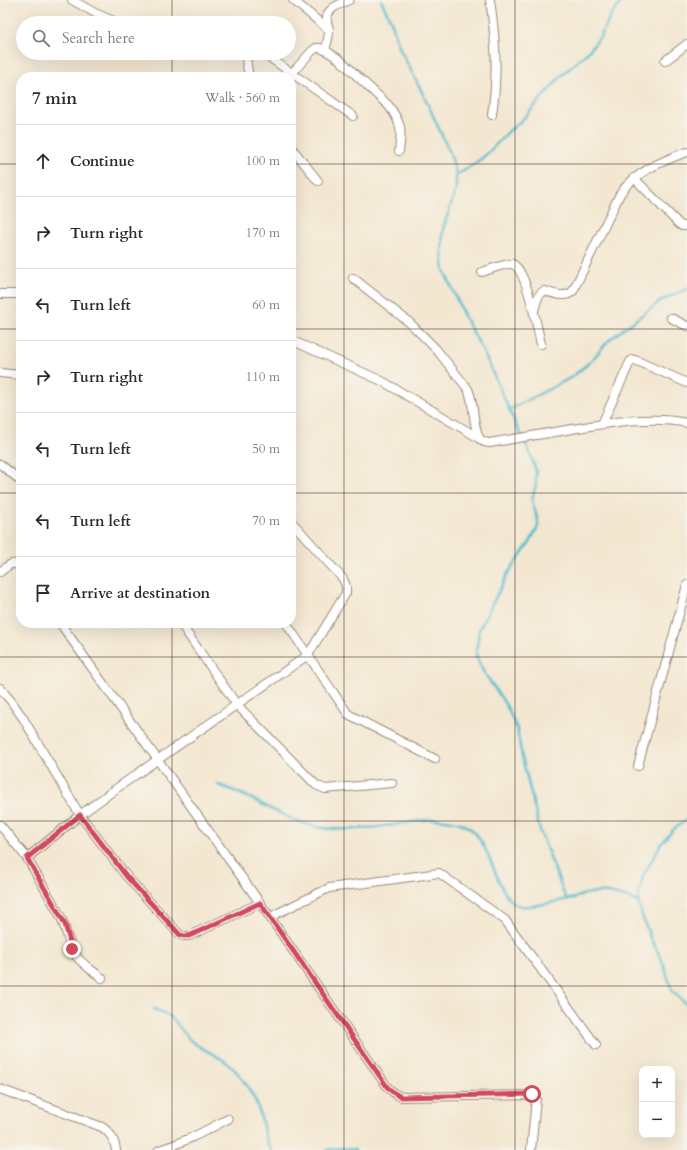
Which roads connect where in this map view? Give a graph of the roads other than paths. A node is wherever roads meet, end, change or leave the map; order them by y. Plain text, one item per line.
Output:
1 (72, 0) edge
2 (293, 0) edge
3 (349, 0) edge
4 (490, 0) edge
5 (102, 16) edge
6 (329, 30) junction
7 (687, 44) edge
8 (325, 50) junction
9 (246, 60) edge
10 (273, 60) edge
11 (665, 61) dead end
12 (248, 72) edge
13 (291, 72) edge
14 (293, 72) edge
15 (296, 76) edge
16 (492, 115) dead end
17 (353, 116) dead end
18 (399, 151) dead end
19 (687, 152) edge
20 (296, 153) edge
21 (634, 178) junction
22 (318, 181) dead end
23 (687, 226) edge
24 (482, 272) dead end
25 (353, 278) dead end
26 (0, 294) edge
27 (16, 294) edge
28 (534, 311) junction
29 (671, 318) dead end
30 (687, 326) edge
31 (296, 342) edge
32 (541, 344) dead end
33 (0, 373) edge
34 (16, 375) edge
35 (687, 383) edge
36 (687, 423) edge
37 (602, 424) junction
38 (479, 438) junction
39 (0, 464) edge
40 (16, 477) edge
41 (296, 527) edge
42 (16, 564) edge
43 (0, 572) edge
44 (687, 585) edge
45 (64, 628) edge
46 (183, 628) edge
47 (289, 628) edge
48 (308, 655) junction
49 (0, 688) edge
50 (237, 705) junction
51 (435, 759) dead end
52 (158, 760) junction
53 (638, 766) dead end
54 (392, 783) dead end
55 (80, 815) junction
56 (0, 825) edge
57 (27, 858) junction
58 (260, 903) junction
59 (270, 917) junction
60 (102, 978) dead end
61 (596, 1045) dead end
62 (0, 1089) edge
63 (228, 1119) dead end
64 (116, 1150) edge
65 (159, 1150) edge
66 (531, 1150) edge

1 - 5 street
2 - 6 street
3 - 6 street
4 - 16 street
6 - 8 street
7 - 11 street
8 - 14 street
8 - 18 street
9 - 12 street
10 - 13 street
15 - 17 street
19 - 21 street
20 - 22 street
21 - 23 street
21 - 28 street
24 - 28 street
25 - 38 street
26 - 27 street
28 - 32 street
29 - 30 street
31 - 38 street
33 - 34 street
35 - 37 street
36 - 37 street
37 - 38 street
39 - 40 street
41 - 48 street
42 - 43 street
44 - 53 street
45 - 52 street
46 - 50 street
47 - 48 street
48 - 50 street
48 - 51 street
49 - 55 street
50 - 52 street
50 - 54 street
52 - 55 street
52 - 58 street
55 - 57 street
55 - 58 street
56 - 57 street
57 - 60 street
58 - 59 street
59 - 61 street
59 - 66 street
62 - 64 street
63 - 65 street

